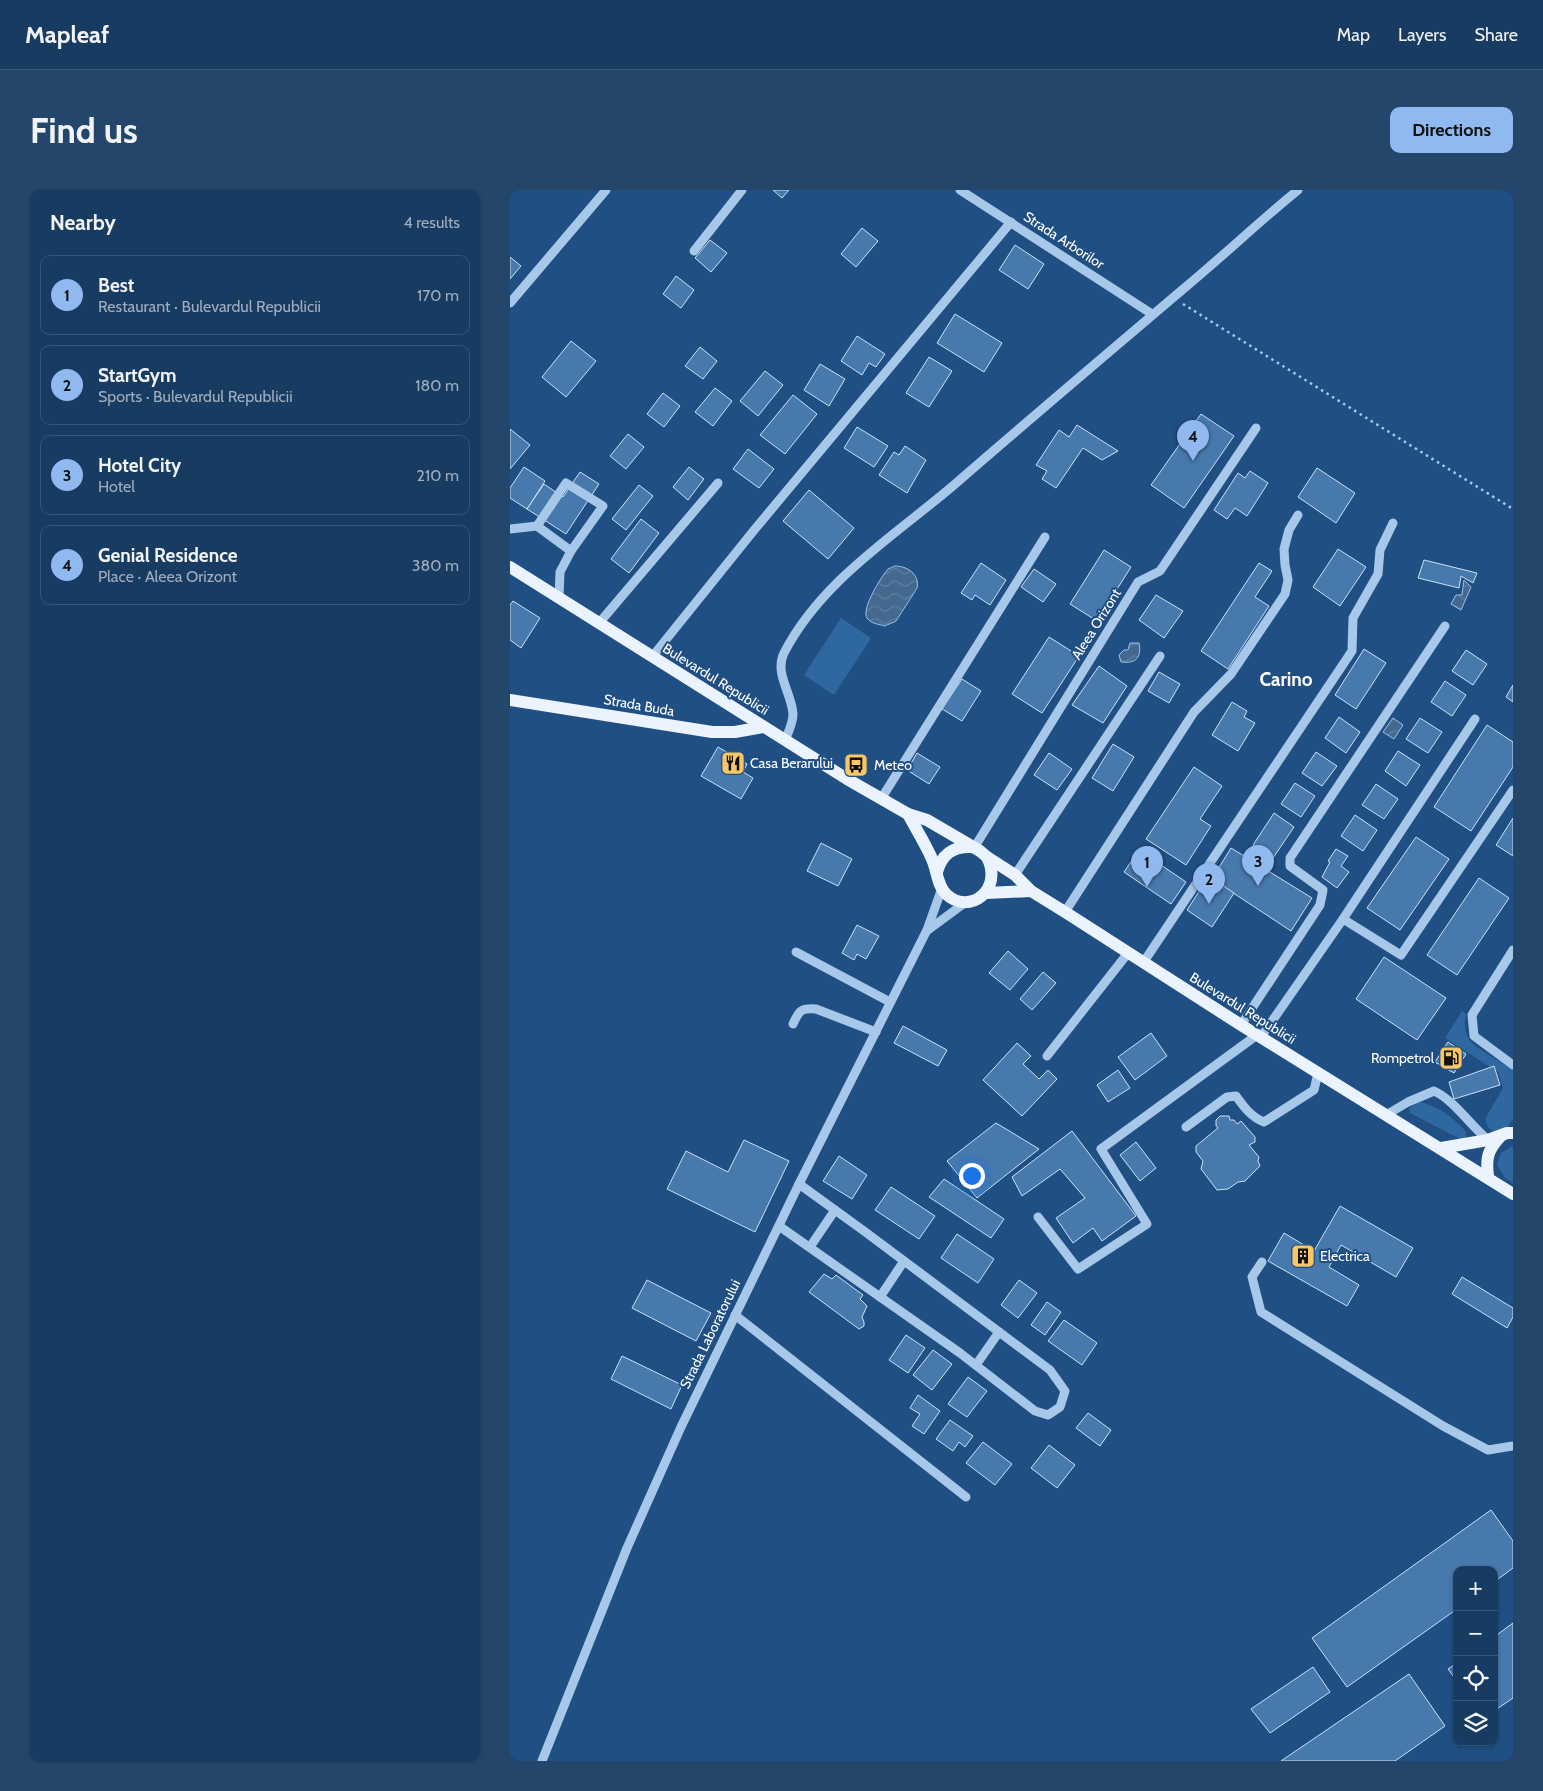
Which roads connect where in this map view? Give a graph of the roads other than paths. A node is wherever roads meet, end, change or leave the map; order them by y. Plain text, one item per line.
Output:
1 (606, 190) edge
2 (742, 190) edge
3 (960, 190) edge
4 (1298, 190) edge
5 (1011, 222) junction
6 (694, 252) dead end
7 (510, 303) edge
8 (1152, 314) junction
9 (1256, 428) dead end
10 (718, 483) dead end
11 (1298, 515) dead end
12 (1393, 523) dead end
13 (537, 526) junction
14 (510, 529) edge
15 (1045, 537) dead end
16 (571, 551) junction
17 (510, 566) edge
18 (559, 597) junction
19 (600, 622) junction
20 (1445, 626) dead end
21 (1160, 656) dead end
22 (652, 657) junction
23 (510, 700) edge
24 (1475, 719) dead end
25 (763, 727) junction
26 (785, 740) junction
27 (1513, 790) edge
28 (881, 799) junction
29 (908, 814) junction
30 (973, 847) junction
31 (987, 857) junction
32 (937, 872) junction
33 (1016, 875) junction
34 (942, 888) junction
35 (1031, 891) junction
36 (986, 892) junction
37 (966, 902) junction
38 (1065, 912) junction
39 (1343, 919) junction
40 (928, 930) junction
41 (1513, 950) edge
42 (796, 952) dead end
43 (1128, 953) junction
44 (1143, 963) junction
45 (890, 1002) junction
46 (793, 1024) dead end
47 (1241, 1025) junction
48 (876, 1032) junction
49 (1259, 1036) junction
50 (1047, 1056) dead end
51 (1513, 1065) edge
52 (1318, 1073) junction
53 (1386, 1115) junction
54 (1186, 1127) dead end
55 (1504, 1133) edge
56 (1441, 1148) junction
57 (1488, 1177) junction
58 (799, 1184) junction
59 (1513, 1194) edge
60 (835, 1210) junction
61 (1038, 1217) dead end
62 (779, 1226) junction
63 (810, 1247) junction
64 (904, 1261) junction
65 (1262, 1262) dead end
66 (880, 1297) junction
67 (735, 1316) junction
68 (1000, 1332) junction
69 (976, 1365) junction
70 (1513, 1446) edge
71 (966, 1498) dead end
72 (542, 1761) edge

1 - 7 street
2 - 6 street
3 - 5 street, Strada Arborilor
4 - 8 street
5 - 8 street, Strada Arborilor
5 - 22 street
8 - 26 street
9 - 30 street, Aleea Orizont
10 - 19 street
11 - 38 street
12 - 44 street
13 - 14 street
13 - 16 street
13 - 16 street
15 - 28 street
16 - 18 street
17 - 18 main road, Bulevardul Republicii
18 - 19 main road, Bulevardul Republicii
19 - 22 main road, Bulevardul Republicii
20 - 47 street
21 - 33 street
22 - 25 main road, Bulevardul Republicii
23 - 25 main road, Strada Buda
24 - 39 street
25 - 26 main road, Bulevardul Republicii
26 - 28 main road, Bulevardul Republicii
27 - 39 street
28 - 29 main road, Bulevardul Republicii
29 - 30 main road, Bulevardul Republicii
29 - 32 main road
30 - 31 main road, Bulevardul Republicii
30 - 32 main road
31 - 33 main road, Bulevardul Republicii
31 - 36 main road
32 - 34 main road
33 - 35 main road, Bulevardul Republicii
34 - 37 main road
34 - 40 street, Strada Laboratorului
35 - 36 main road
35 - 38 main road, Bulevardul Republicii
36 - 37 main road
37 - 40 street
38 - 43 main road, Bulevardul Republicii
39 - 49 street
40 - 45 street, Strada Laboratorului
41 - 51 street
42 - 45 street
43 - 44 main road, Bulevardul Republicii
43 - 50 street
44 - 47 main road, Bulevardul Republicii
45 - 48 street, Strada Laboratorului
46 - 48 street
47 - 49 main road, Bulevardul Republicii
48 - 58 street, Strada Laboratorului
49 - 52 main road, Bulevardul Republicii
49 - 61 street
52 - 53 main road, Bulevardul Republicii
52 - 54 street
53 - 55 street
53 - 56 main road, Bulevardul Republicii
55 - 56 main road
55 - 57 main road
56 - 57 main road, Bulevardul Republicii
57 - 59 main road, Bulevardul Republicii
58 - 60 street
58 - 62 street, Strada Laboratorului
60 - 63 street
60 - 64 street
62 - 63 street
62 - 67 street, Strada Laboratorului
63 - 66 street
64 - 66 street
64 - 68 street
65 - 70 street
66 - 69 street
67 - 71 street
67 - 72 street, Strada Laboratorului
68 - 69 street
68 - 69 street

